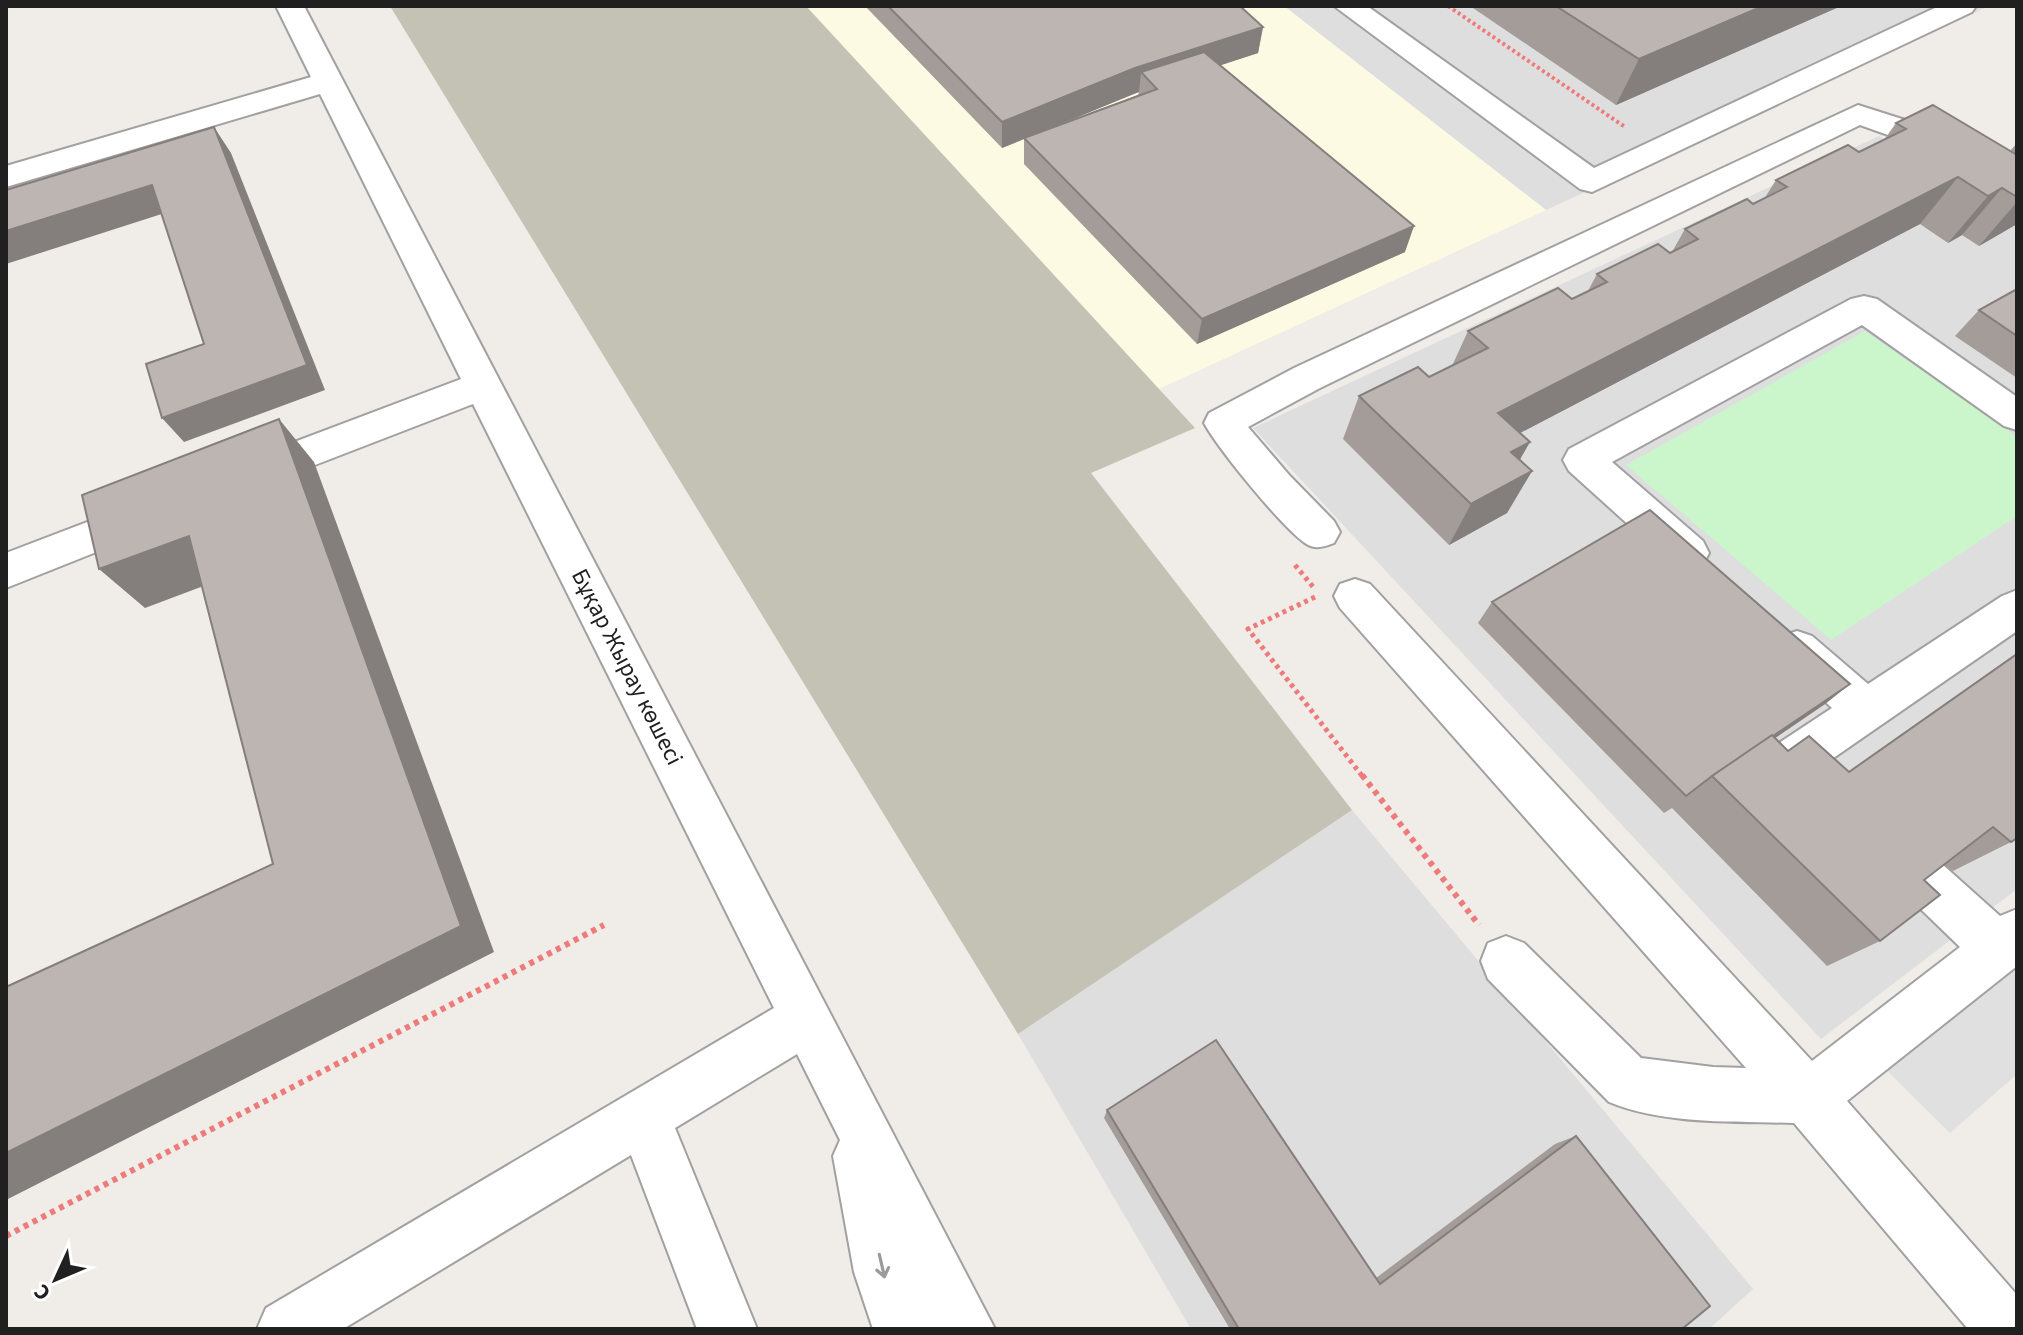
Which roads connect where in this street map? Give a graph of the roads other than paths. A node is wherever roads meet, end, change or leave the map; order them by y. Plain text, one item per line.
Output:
1 (290, 6) edge
2 (1348, 6) edge
3 (1952, 8) edge
4 (328, 82) junction
5 (6, 177) edge
6 (2017, 196) edge
7 (483, 385) junction
8 (2017, 416) edge
9 (1320, 532) dead end
10 (6, 571) edge
11 (1713, 575) edge
12 (1355, 596) dead end
13 (2017, 608) edge
14 (1772, 628) edge
15 (1867, 711) junction
16 (1825, 788) edge
17 (1916, 872) edge
18 (2008, 941) edge
19 (1506, 961) road end
20 (806, 1019) junction
21 (1807, 1096) junction
22 (851, 1107) junction
23 (643, 1116) junction
24 (287, 1329) edge
25 (727, 1329) edge
26 (903, 1329) edge
27 (965, 1329) edge
28 (2007, 1329) edge

1 - 4 street, Бұқар Жырау көшесі
2 - 3 street
4 - 5 street
4 - 7 street, Бұқар Жырау көшесі
6 - 9 street
7 - 10 street
7 - 20 street, Бұқар Жырау көшесі
8 - 11 street
12 - 21 street
13 - 15 street
14 - 15 street
15 - 16 street
17 - 18 street
18 - 21 street
19 - 21 street
20 - 22 street, Бұқар Жырау көшесі
20 - 23 street
21 - 28 street
22 -> 26 street
22 - 27 street, Бұқар Жырау көшесі
23 - 24 street
23 - 25 street

